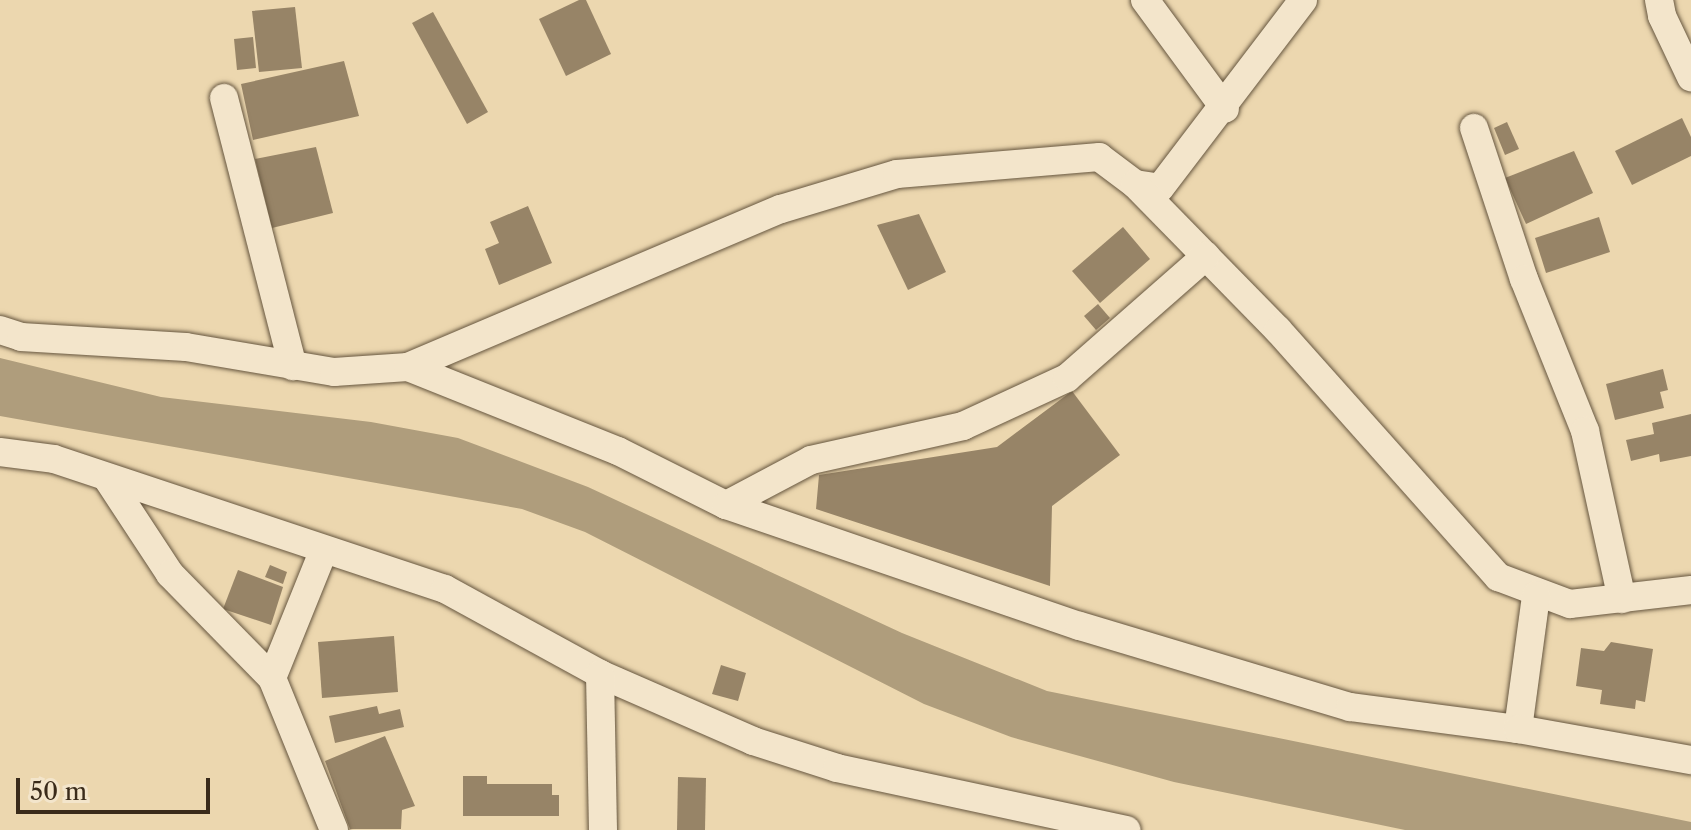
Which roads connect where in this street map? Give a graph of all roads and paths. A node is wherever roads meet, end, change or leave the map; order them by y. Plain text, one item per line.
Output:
1 (1145, 0) edge
2 (1303, 0) edge
3 (1659, 0) edge
4 (1691, 77) edge
5 (224, 98) dead end
6 (1225, 109) junction
7 (1474, 128) dead end
8 (1135, 184) junction
9 (1206, 256) junction
10 (0, 330) edge
11 (293, 366) junction
12 (408, 367) junction
13 (0, 452) edge
14 (107, 478) junction
15 (726, 505) junction
16 (323, 552) junction
17 (1691, 590) edge
18 (1536, 595) junction
19 (1622, 599) junction
20 (600, 674) junction
21 (272, 678) junction
22 (1518, 729) junction
23 (1691, 760) edge
24 (1069, 823) edge
25 (334, 830) edge
26 (603, 830) edge
27 (1126, 830) edge

1 - 6 street
2 - 6 street
3 - 4 street
5 - 11 street
6 - 8 street
7 - 19 street
8 - 9 street
8 - 12 street
9 - 15 street
9 - 18 street
10 - 11 street
11 - 12 street
12 - 15 street
13 - 14 street
14 - 16 street
14 - 21 street
15 - 22 street
16 - 20 street
16 - 21 street
17 - 19 street
18 - 19 street
18 - 22 street
20 - 24 street
20 - 26 street
21 - 25 street
22 - 23 street
24 - 27 street

